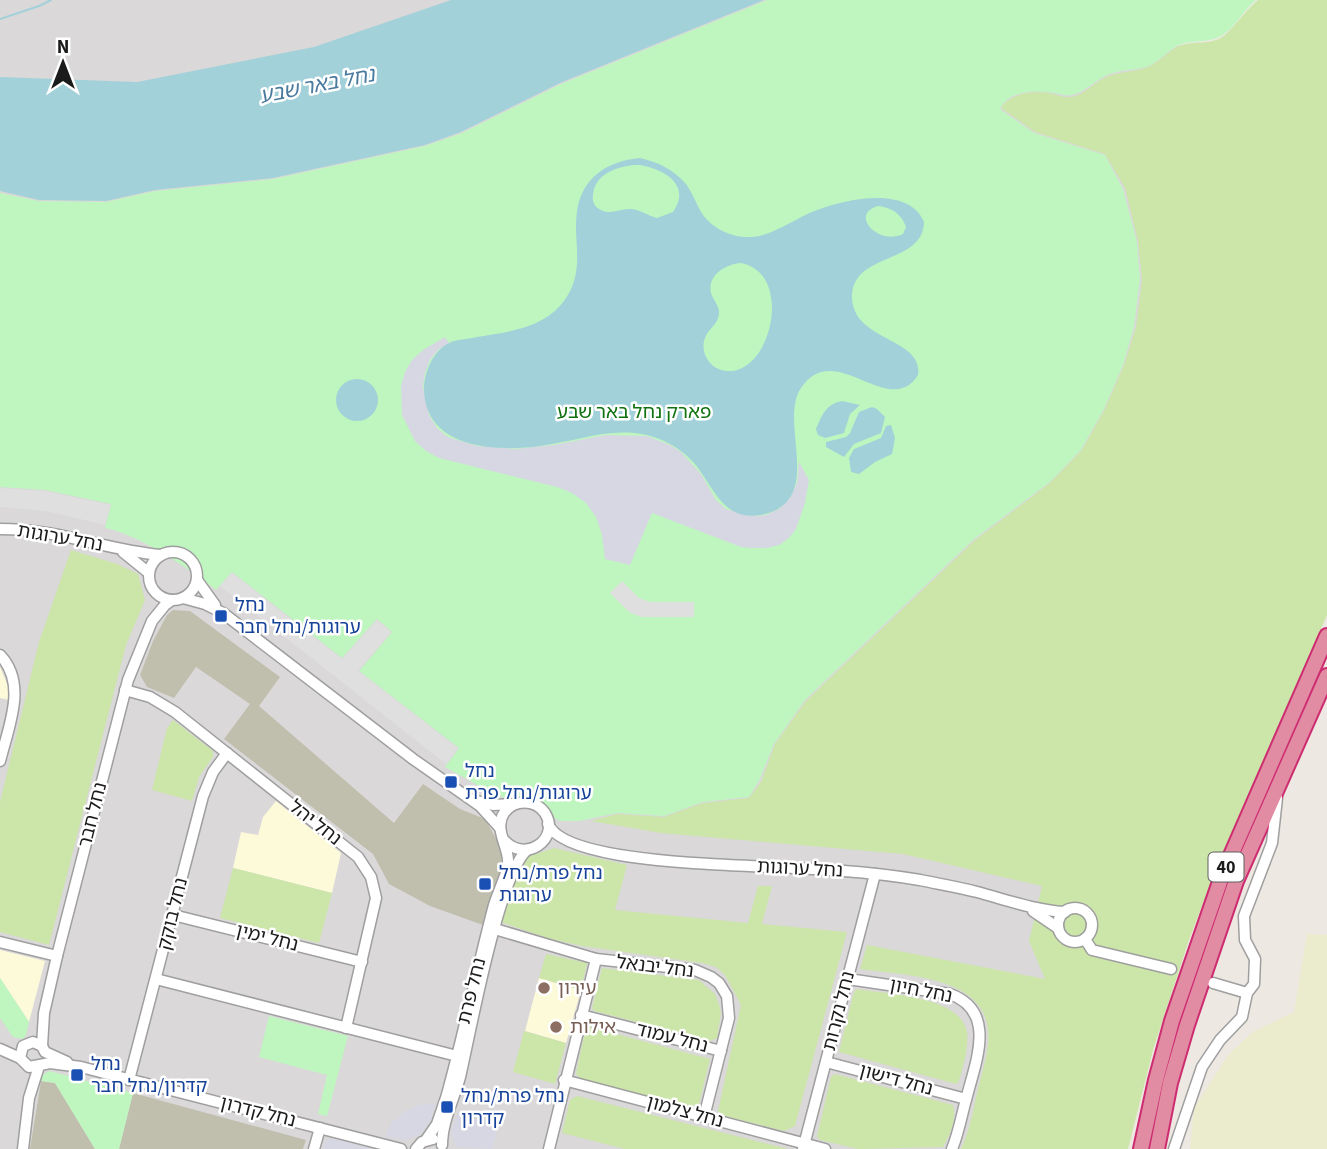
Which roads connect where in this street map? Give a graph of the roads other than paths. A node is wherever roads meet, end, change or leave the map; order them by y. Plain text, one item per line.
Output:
1 (0, 529) edge
2 (120, 549) junction
3 (161, 555) junction
4 (149, 573) junction
5 (197, 580) junction
6 (153, 590) junction
7 (183, 598) junction
8 (172, 600) junction
9 (223, 613) junction
10 (152, 621) junction
11 (1327, 636) edge
12 (0, 655) edge
13 (1327, 676) edge
14 (125, 690) junction
15 (227, 753) junction
16 (0, 761) edge
17 (1278, 786) junction
18 (464, 796) junction
19 (514, 804) junction
20 (548, 824) junction
21 (500, 828) junction
22 (504, 840) junction
23 (543, 842) junction
24 (572, 843) junction
25 (527, 850) junction
26 (875, 874) junction
27 (1027, 907) junction
28 (1065, 912) junction
29 (173, 915) junction
30 (1058, 928) junction
31 (495, 929) junction
32 (1085, 939) junction
33 (0, 942) edge
34 (57, 956) junction
35 (596, 958) junction
36 (362, 962) junction
37 (1171, 969) dead end
38 (156, 979) junction
39 (848, 979) junction
40 (1213, 984) dead end
41 (1247, 993) junction
42 (44, 1013) junction
43 (582, 1015) junction
44 (346, 1028) junction
45 (25, 1045) junction
46 (0, 1047) edge
47 (43, 1049) junction
48 (721, 1051) junction
49 (457, 1056) junction
50 (22, 1061) junction
51 (826, 1062) junction
52 (40, 1065) junction
53 (81, 1067) junction
54 (129, 1080) junction
55 (564, 1080) junction
56 (29, 1098) junction
57 (966, 1099) junction
58 (704, 1117) junction
59 (320, 1128) junction
60 (421, 1144) edge
61 (804, 1146) edge
62 (443, 1147) edge
63 (397, 1148) edge
64 (23, 1149) edge
65 (314, 1149) edge
66 (549, 1149) edge
67 (825, 1149) edge
68 (951, 1149) edge
69 (1140, 1149) edge
70 (1158, 1149) edge
71 (1174, 1149) edge

1 - 2 street, נחל ערוגות
2 - 3 street, נחל ערוגות
2 - 4 street, נחל ערוגות
3 - 4 street
3 - 5 street
4 - 6 street
5 - 7 street
5 - 9 street
6 - 8 street
6 - 10 street, נחל חבר
7 - 8 street
7 - 9 street
8 - 10 street, נחל חבר
9 - 18 street
10 - 14 street, נחל חבר
11 - 69 highway, 40
12 - 16 street
13 - 17 highway, 40
14 - 15 street, נחל יהל
14 - 34 street, נחל חבר
15 - 29 street, נחל בוקק
15 - 36 street, נחל יהל
17 - 41 street
17 - 70 highway, 40
18 - 19 street
18 - 21 street
19 - 20 street
19 - 21 street
20 - 23 street
20 - 24 street, נחל ערוגות
21 - 22 street
22 - 25 street
22 - 49 street, נחל פרת
23 - 24 street, נחל ערוגות
23 - 25 street
24 - 26 street, נחל ערוגות
25 - 31 street, נחל פרת
26 - 27 street, נחל ערוגות
26 - 39 street, נחל נקרות
27 - 28 street, נחל ערוגות
27 - 30 street, נחל ערוגות
28 - 30 street
28 - 32 street
29 - 36 street, נחל ימין
29 - 38 street, נחל בוקק
30 - 32 street
31 - 35 street, נחל יבנאל
31 - 62 street, נחל פרת
32 - 37 street
33 - 34 street
34 - 42 street, נחל חבר
35 - 43 street
35 - 48 street, נחל יבנאל
36 - 44 street, נחל יהל
38 - 44 street
38 - 54 street, נחל בוקק
39 - 51 street, נחל נקרות
39 - 57 street, נחל חיון
40 - 41 street
41 - 71 street
42 - 45 street, נחל חבר
42 - 47 street, נחל חבר
43 - 48 street, נחל עמוד
43 - 55 street
44 - 49 street
45 - 46 street
45 - 47 street
45 - 50 street
46 - 50 street
47 - 52 street
47 - 53 street, נחל קדרון
48 - 58 street, נחל יבנאל
49 - 60 street, נחל פרת
50 - 52 street
50 - 56 street
51 - 57 street, נחל דישון
51 - 61 street, נחל נקרות
52 - 53 street, נחל קדרון
52 - 56 street
53 - 54 street, נחל קדרון
54 - 59 street, נחל קדרון
55 - 58 street, נחל צלמון
55 - 66 street
56 - 64 street
57 - 68 street, נחל חיון
58 - 61 street, נחל צלמון
59 - 63 street, נחל קדרון
59 - 65 street
60 - 62 street
60 - 63 street, נחל קדרון
61 - 67 street

